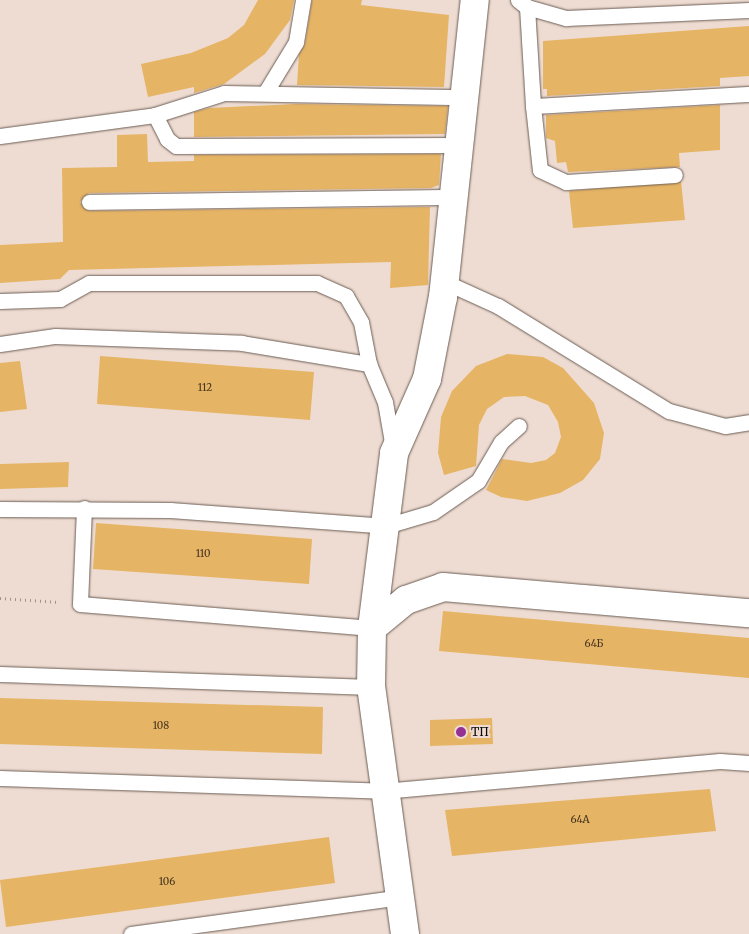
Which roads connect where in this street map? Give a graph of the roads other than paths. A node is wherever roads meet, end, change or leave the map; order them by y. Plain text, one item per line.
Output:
1 (304, 0) edge
2 (475, 0) edge
3 (522, 4) edge
4 (749, 10) edge
5 (264, 93) junction
6 (749, 94) edge
7 (465, 97) junction
8 (532, 106) junction
9 (155, 115) junction
10 (0, 136) edge
11 (459, 145) junction
12 (675, 175) dead end
13 (454, 197) junction
14 (89, 202) dead end
15 (445, 282) junction
16 (0, 301) edge
17 (0, 344) edge
18 (369, 364) junction
19 (749, 422) edge
20 (519, 426) dead end
21 (394, 453) junction
22 (84, 508) junction
23 (0, 509) edge
24 (386, 526) junction
25 (749, 613) edge
26 (372, 628) junction
27 (0, 674) edge
28 (371, 687) junction
29 (749, 764) edge
30 (0, 778) edge
31 (383, 791) junction
32 (400, 897) junction
33 (131, 934) edge
34 (405, 934) edge

1 - 5 lane
2 - 7 street
3 - 4 lane
3 - 8 lane
5 - 7 lane
5 - 9 lane
6 - 8 lane
7 - 11 street
8 - 12 lane
9 - 10 lane
9 - 11 lane
11 - 13 street
13 - 14 lane
13 - 15 street
15 - 19 lane
15 - 21 street
16 - 18 lane
17 - 18 lane
18 - 21 lane
20 - 24 lane
21 - 24 street
22 - 23 lane
22 - 24 lane
22 - 26 lane
24 - 26 street
25 - 26 street
26 - 28 street
27 - 28 lane
28 - 31 street
29 - 31 lane
30 - 31 lane
31 - 32 street
32 - 33 lane
32 - 34 street

